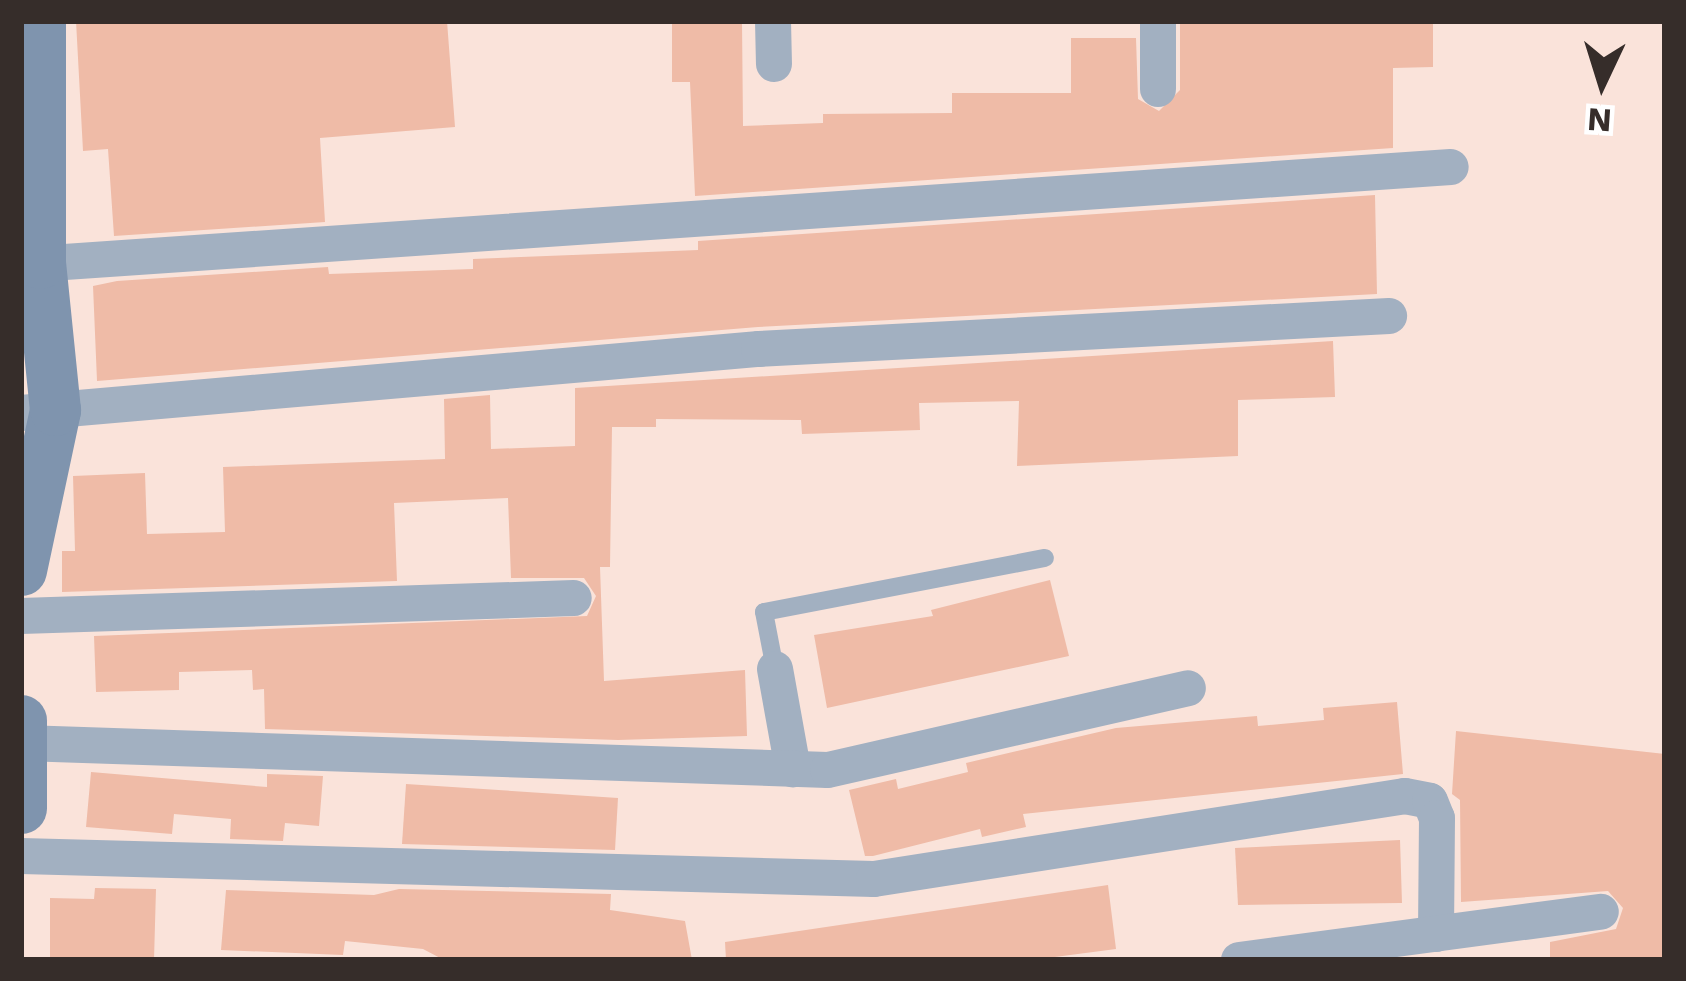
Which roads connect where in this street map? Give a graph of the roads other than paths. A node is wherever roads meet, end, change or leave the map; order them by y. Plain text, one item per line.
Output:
1 (773, 21) edge
2 (1158, 21) edge
3 (34, 30) edge
4 (774, 64) dead end
5 (1158, 89) dead end
6 (1451, 167) dead end
7 (30, 264) edge
8 (1389, 316) dead end
9 (38, 412) edge
10 (24, 539) edge
11 (1045, 558) dead end
12 (574, 598) dead end
13 (21, 616) edge
14 (775, 669) joint
15 (1188, 688) dead end
16 (22, 731) edge
17 (793, 769) junction
18 (21, 808) edge
19 (21, 856) edge
20 (1601, 912) dead end
21 (1436, 934) junction
22 (1239, 960) edge

1 - 4 street
2 - 5 street
3 - 7 street
6 - 7 street
7 - 9 street
8 - 9 street
9 - 10 street
11 - 14 lane
12 - 13 street
14 - 17 street
15 - 17 street
16 - 17 street
16 - 18 street
19 - 21 street
20 - 21 street
21 - 22 street

